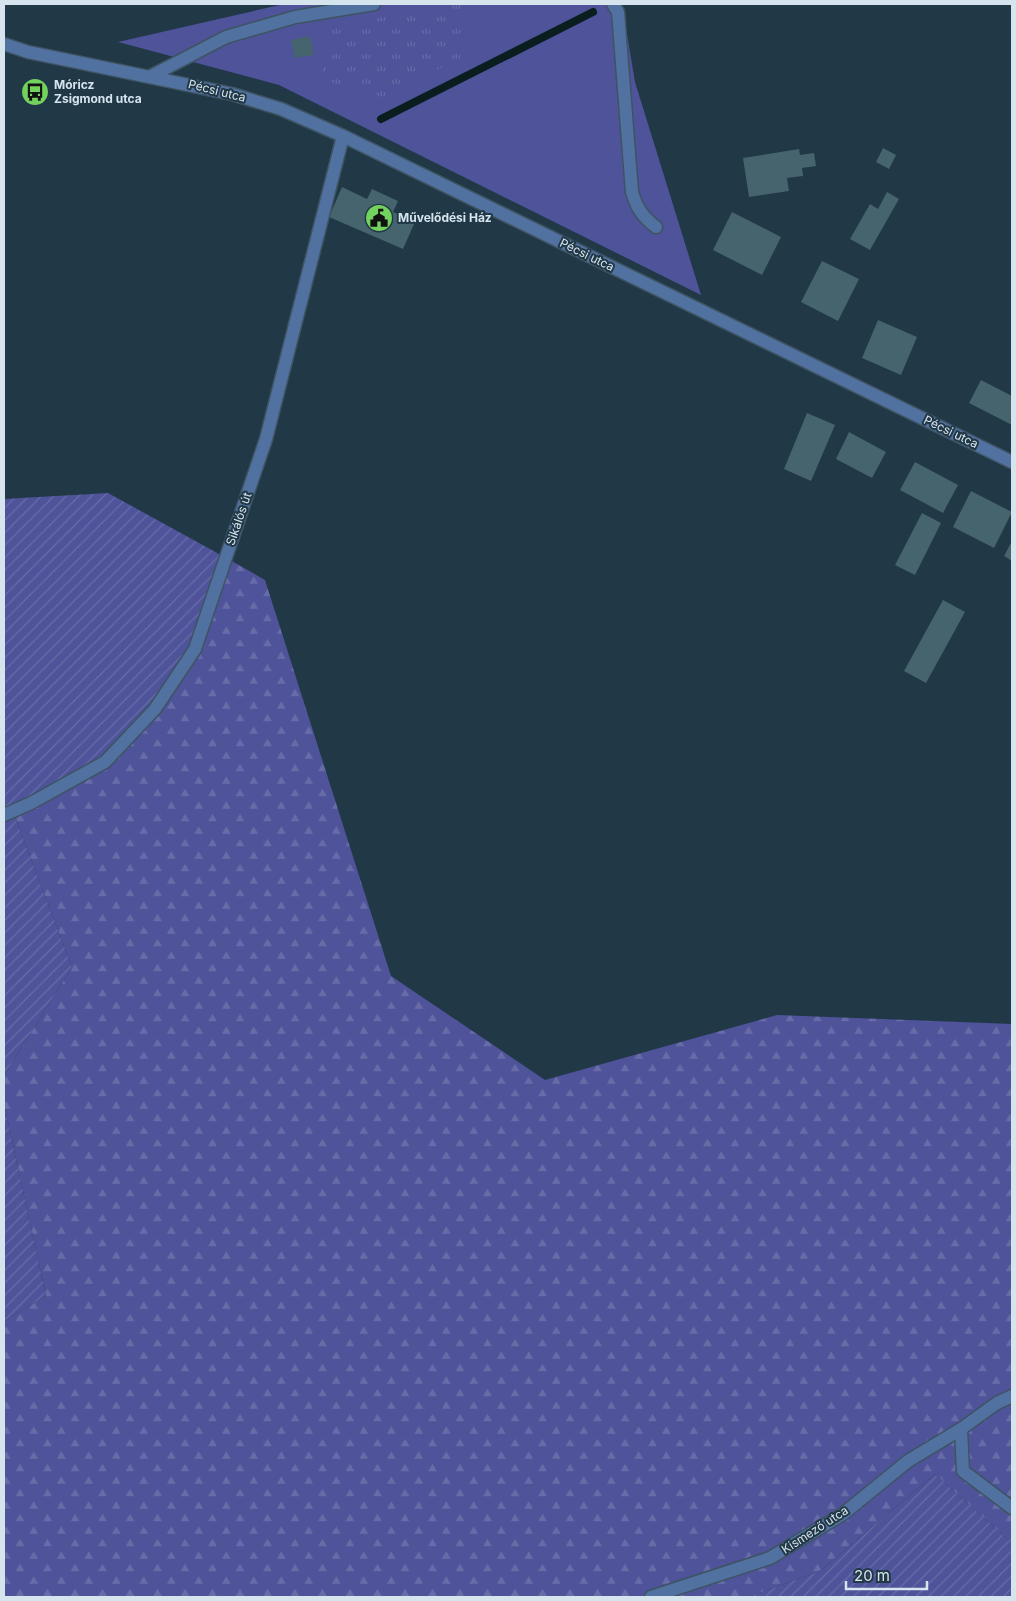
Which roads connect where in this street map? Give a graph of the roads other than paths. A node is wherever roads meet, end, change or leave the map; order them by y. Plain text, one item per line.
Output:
1 (374, 4) edge
2 (613, 4) edge
3 (4, 44) edge
4 (151, 76) junction
5 (343, 136) junction
6 (656, 228) dead end
7 (1012, 462) edge
8 (4, 815) edge
9 (1012, 1396) edge
10 (961, 1429) junction
11 (1012, 1508) edge
12 (651, 1597) edge

1 - 4 street
2 - 6 street
3 - 4 street, Pécsi utca
4 - 5 street, Pécsi utca
5 - 7 street, Pécsi utca
5 - 8 street, Sikálós út
9 - 10 street, Kismező utca
10 - 11 street
10 - 12 street, Kismező utca

